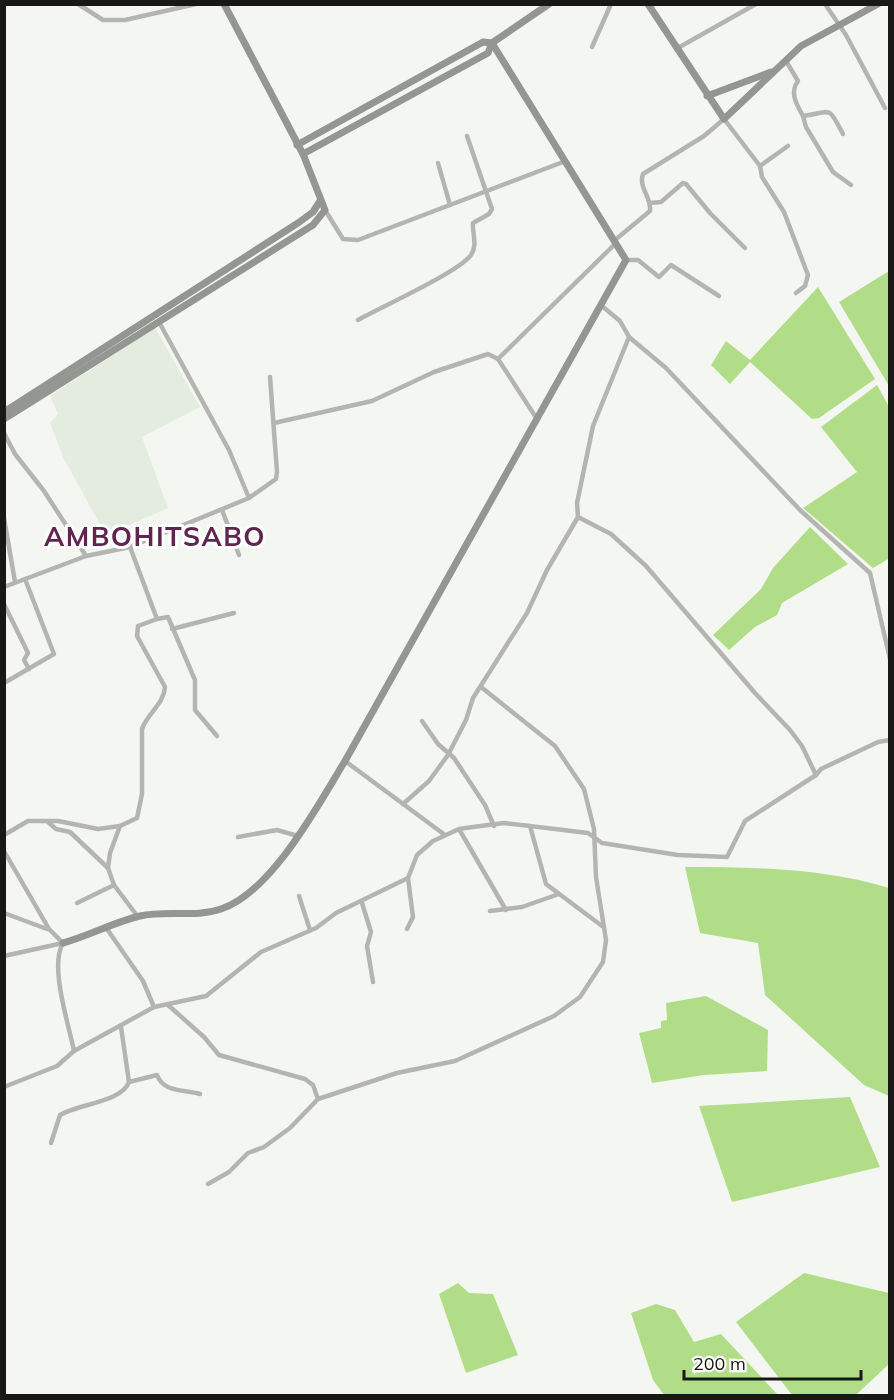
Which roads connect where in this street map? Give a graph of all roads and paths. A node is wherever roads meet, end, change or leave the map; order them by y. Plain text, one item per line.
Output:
1 (78, 4) edge
2 (196, 4) edge
3 (224, 4) edge
4 (549, 4) edge
5 (611, 4) edge
6 (648, 4) edge
7 (756, 4) edge
8 (825, 4) edge
9 (878, 4) edge
10 (838, 27) junction
11 (492, 43) junction
12 (592, 46) dead end
13 (676, 49) junction
14 (786, 61) junction
15 (771, 72) junction
16 (707, 96) junction
17 (885, 108) dead end
18 (803, 116) junction
19 (724, 118) junction
20 (843, 134) dead end
21 (467, 136) dead end
22 (297, 145) junction
23 (788, 146) dead end
24 (303, 154) junction
25 (563, 162) junction
26 (438, 163) dead end
27 (760, 166) junction
28 (851, 185) dead end
29 (487, 191) junction
30 (320, 201) junction
31 (650, 203) junction
32 (450, 205) junction
33 (326, 210) junction
34 (616, 242) junction
35 (745, 248) dead end
36 (626, 260) junction
37 (209, 278) junction
38 (215, 287) junction
39 (796, 293) dead end
40 (718, 296) dead end
41 (602, 306) junction
42 (154, 314) junction
43 (358, 320) dead end
44 (159, 321) junction
45 (629, 337) junction
46 (498, 358) junction
47 (270, 377) dead end
48 (55, 383) junction
49 (4, 412) edge
50 (4, 419) edge
51 (538, 420) junction
52 (274, 423) junction
53 (4, 433) edge
54 (249, 498) junction
55 (222, 510) junction
56 (578, 517) junction
57 (4, 518) edge
58 (130, 547) junction
59 (239, 555) dead end
60 (86, 556) junction
61 (25, 579) junction
62 (15, 582) junction
63 (4, 586) edge
64 (4, 604) edge
65 (234, 613) dead end
66 (157, 619) junction
67 (172, 628) junction
68 (890, 659) edge
69 (28, 669) junction
70 (4, 673) edge
71 (6, 682) edge
72 (481, 687) junction
73 (422, 721) dead end
74 (217, 736) dead end
75 (890, 740) edge
76 (448, 755) junction
77 (345, 760) junction
78 (816, 775) junction
79 (403, 804) junction
80 (46, 821) junction
81 (120, 826) junction
82 (494, 826) junction
83 (530, 826) junction
84 (459, 829) junction
85 (4, 835) edge
86 (445, 835) junction
87 (298, 836) junction
88 (238, 837) dead end
89 (593, 837) junction
90 (4, 852) edge
91 (108, 868) junction
92 (408, 878) junction
93 (114, 885) junction
94 (560, 894) junction
95 (299, 896) dead end
96 (77, 903) dead end
97 (362, 903) junction
98 (506, 910) junction
99 (490, 911) dead end
100 (4, 913) edge
101 (138, 917) junction
102 (602, 926) junction
103 (107, 929) junction
104 (407, 929) dead end
105 (49, 930) junction
106 (310, 930) junction
107 (63, 944) junction
108 (4, 956) edge
109 (373, 982) dead end
110 (168, 1005) junction
111 (154, 1007) junction
112 (121, 1027) junction
113 (74, 1051) junction
114 (129, 1082) junction
115 (4, 1087) edge
116 (200, 1094) dead end
117 (318, 1099) junction
118 (51, 1143) dead end
119 (208, 1184) dead end

1 - 2 street
3 - 22 street
4 - 11 street
5 - 12 street
6 - 13 street
7 - 13 street
8 - 10 street
9 - 10 street
10 - 14 street
10 - 17 street
11 - 22 street
11 - 24 street
11 - 25 street
13 - 16 street
14 - 15 street
14 - 18 street
15 - 16 street
15 - 19 street
16 - 19 street
18 - 20 street
18 - 28 street
19 - 27 street
19 - 31 street
21 - 29 street
22 - 24 street
23 - 27 street
24 - 30 street
25 - 29 street
25 - 34 street
26 - 32 street
27 - 39 street
29 - 32 street
29 - 43 street
30 - 33 street
30 - 37 street
31 - 34 street
31 - 35 street
32 - 33 street
33 - 38 street
34 - 36 street
34 - 46 street
36 - 40 street
36 - 41 street
37 - 38 street
37 - 42 street
38 - 44 street
41 - 45 street
41 - 51 street
42 - 44 street
42 - 48 street
44 - 48 street
44 - 54 street
45 - 56 street
45 - 68 street
46 - 51 street
46 - 52 street
47 - 52 street
48 - 49 street
48 - 50 street
51 - 77 street
52 - 54 street
53 - 60 street
54 - 55 street
55 - 58 street
55 - 59 street
56 - 72 street
56 - 78 street
57 - 62 street
58 - 60 street
58 - 66 street
60 - 61 street
61 - 62 street
61 - 69 street
62 - 63 street
64 - 69 street
65 - 67 street
66 - 67 street
66 - 81 street
67 - 74 street
69 - 71 street
70 - 71 street
72 - 76 street
72 - 89 street
73 - 76 street
75 - 78 street
76 - 79 street
76 - 82 street
77 - 79 street
77 - 87 street
78 - 89 street
79 - 86 street
80 - 81 street
80 - 85 street
80 - 91 street
81 - 91 street
82 - 83 street
82 - 84 street
83 - 89 street
83 - 94 street
84 - 86 street
84 - 98 street
86 - 92 street
87 - 88 street
87 - 101 street
89 - 102 street
90 - 105 street
91 - 93 street
92 - 97 street
92 - 104 street
93 - 96 street
93 - 101 street
94 - 98 street
94 - 102 street
95 - 106 street
97 - 106 street
97 - 109 street
98 - 99 street
100 - 105 street
101 - 103 street
102 - 117 street
103 - 107 street
103 - 111 street
105 - 107 street
106 - 110 street
107 - 108 street
107 - 113 street
110 - 111 street
110 - 117 street
111 - 112 street
112 - 113 street
112 - 114 street
113 - 115 street
114 - 116 street
114 - 118 street
117 - 119 street

